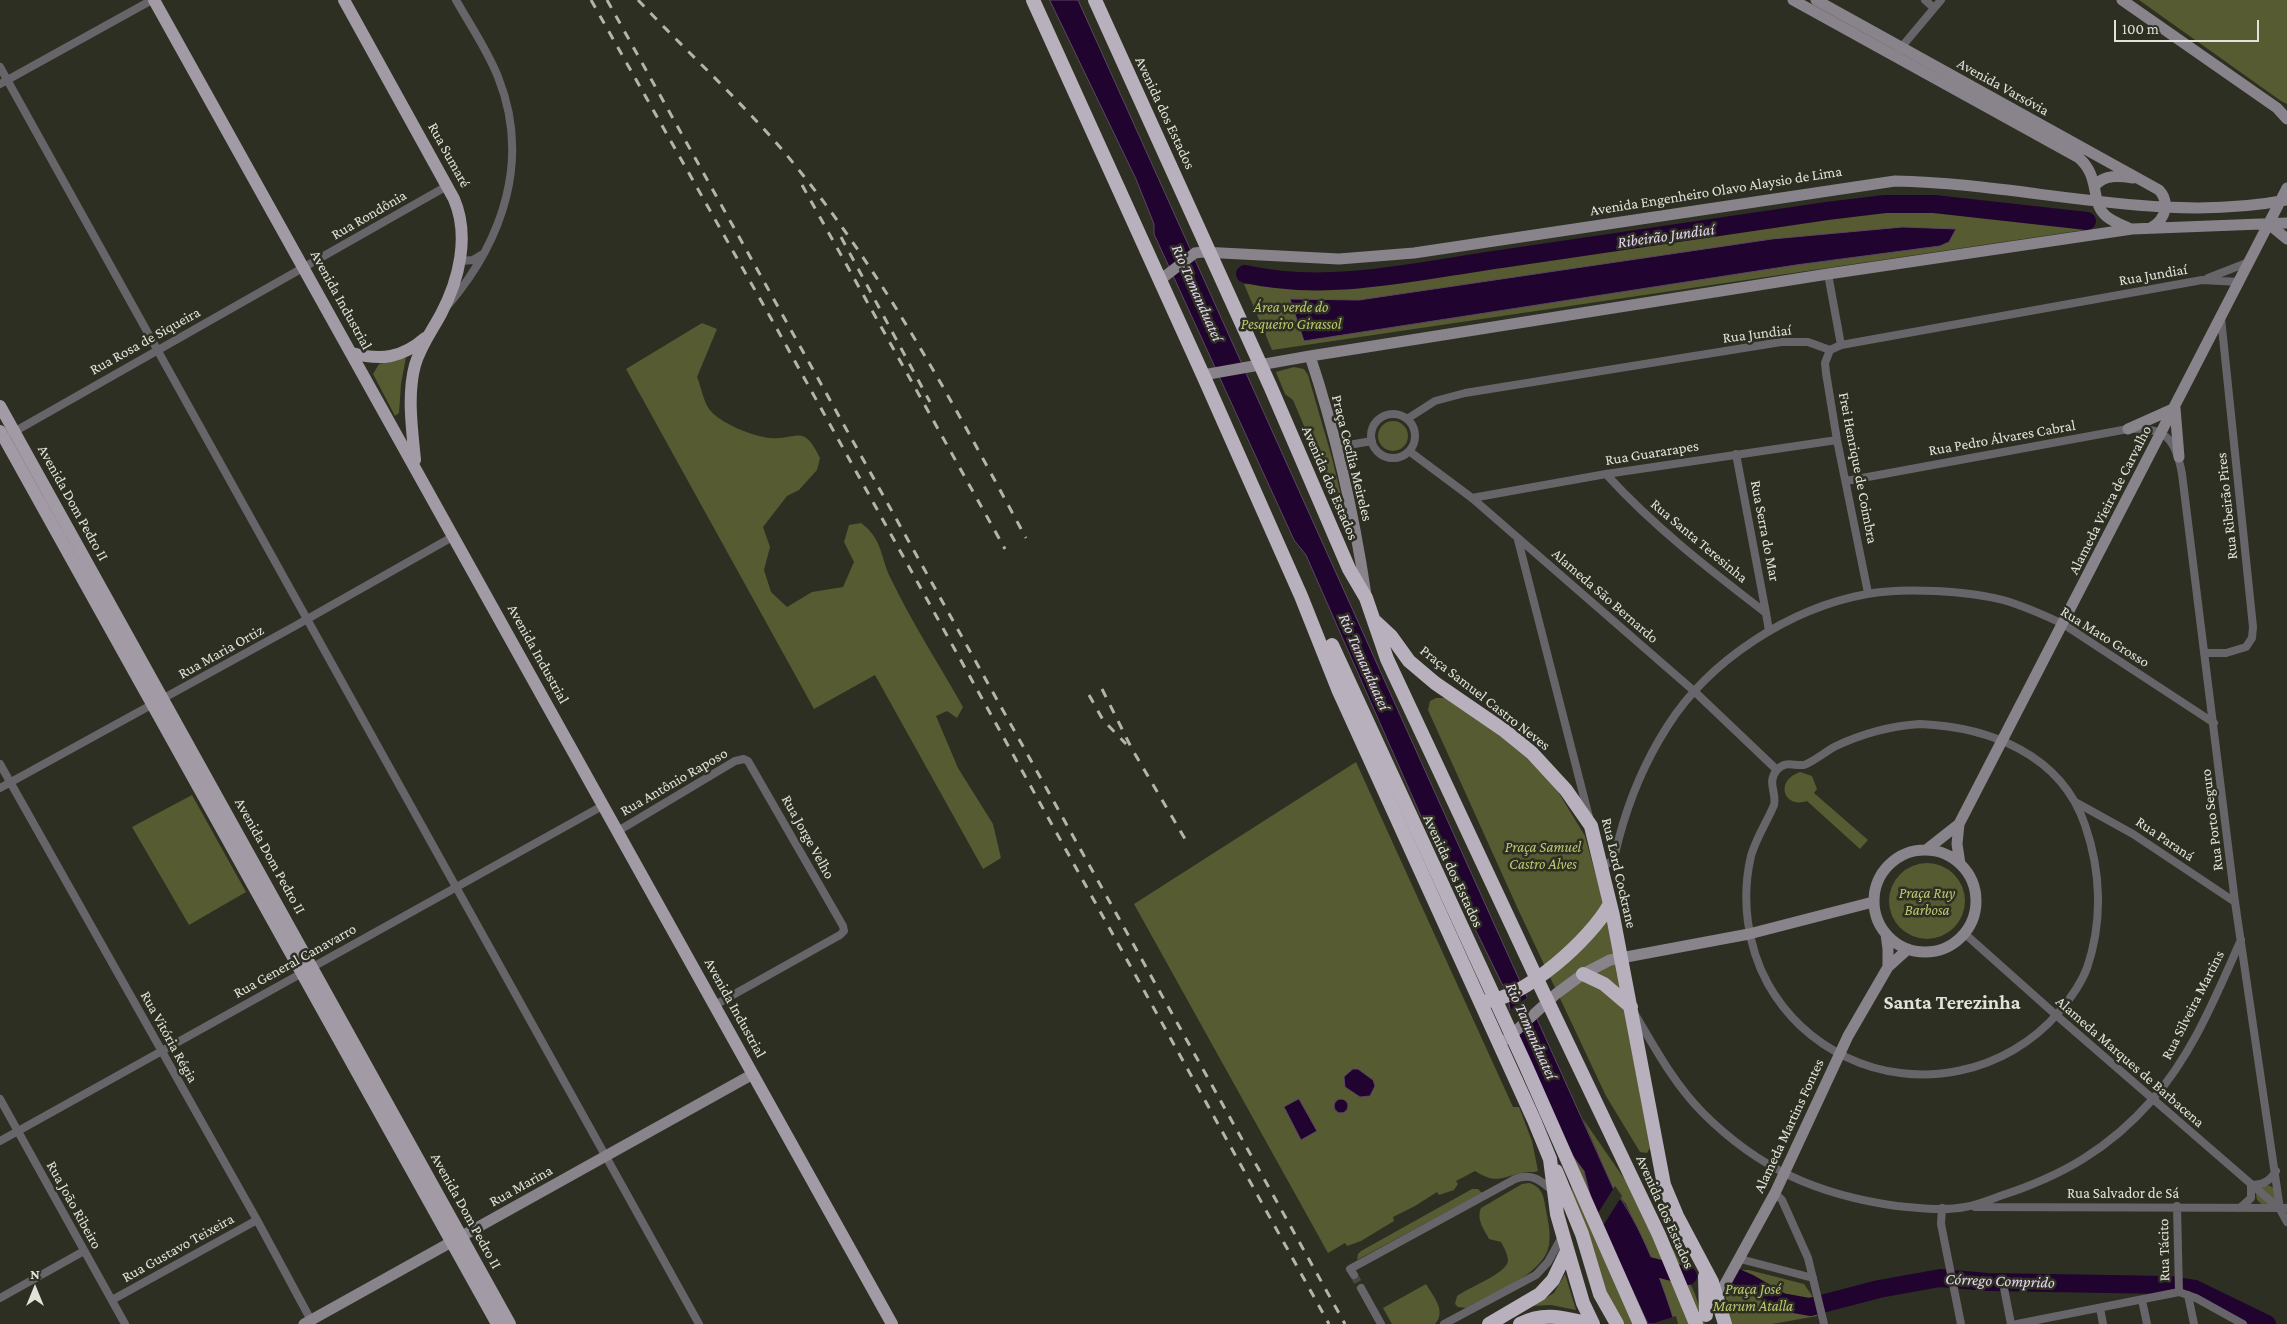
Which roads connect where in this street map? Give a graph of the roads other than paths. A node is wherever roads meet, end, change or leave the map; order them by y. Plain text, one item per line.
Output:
1 (153, 0) edge
2 (344, 0) edge
3 (456, 0) edge
4 (1032, 0) edge
5 (1095, 0) edge
6 (1792, 0) edge
7 (1816, 0) edge
8 (1924, 0) edge
9 (1941, 0) edge
10 (2122, 0) edge
11 (1934, 8) junction
12 (1898, 52) junction
13 (0, 68) edge
14 (3, 82) edge
15 (2282, 109) edge
16 (2287, 119) edge
17 (2139, 179) junction
18 (447, 186) junction
19 (2095, 186) junction
20 (2287, 188) edge
21 (2097, 200) junction
22 (2284, 200) edge
23 (2166, 207) junction
24 (2287, 223) edge
25 (2270, 225) junction
26 (2152, 227) junction
27 (2132, 229) junction
28 (2287, 239) edge
29 (486, 252) junction
30 (1210, 252) junction
31 (461, 261) junction
32 (2251, 261) junction
33 (305, 268) junction
34 (1828, 274) junction
35 (1165, 276) junction
36 (2202, 280) junction
37 (2240, 282) junction
38 (441, 315) junction
39 (2221, 318) junction
40 (427, 336) junction
41 (1841, 345) junction
42 (157, 350) junction
43 (1830, 350) junction
44 (352, 353) junction
45 (1310, 356) junction
46 (1254, 366) junction
47 (1209, 374) junction
48 (0, 406) edge
49 (2175, 408) junction
50 (1407, 419) junction
51 (2128, 429) junction
52 (2162, 433) junction
53 (5, 435) edge
54 (1837, 440) junction
55 (1372, 441) junction
56 (1337, 447) junction
57 (1409, 451) junction
58 (1736, 454) junction
59 (2179, 457) junction
60 (416, 468) junction
61 (1606, 474) junction
62 (1846, 481) junction
63 (1472, 498) junction
64 (454, 536) junction
65 (1518, 539) junction
66 (1868, 593) junction
67 (1301, 596) junction
68 (1366, 598) junction
69 (1766, 613) junction
70 (307, 620) junction
71 (1375, 621) junction
72 (2063, 624) junction
73 (1769, 631) junction
74 (2204, 653) junction
75 (1694, 691) junction
76 (159, 702) junction
77 (2214, 723) junction
78 (2003, 740) junction
79 (744, 759) joint
80 (0, 764) edge
81 (1777, 770) junction
82 (10, 782) junction
83 (0, 788) edge
84 (2076, 803) junction
85 (604, 805) junction
86 (1959, 824) junction
87 (1591, 826) junction
88 (618, 831) junction
89 (1926, 850) junction
90 (1960, 864) junction
91 (1601, 868) junction
92 (456, 888) junction
93 (1873, 902) junction
94 (2235, 902) junction
95 (1610, 904) junction
96 (1964, 933) junction
97 (1749, 934) junction
98 (1886, 934) junction
99 (2241, 940) junction
100 (1908, 949) junction
101 (1621, 957) junction
102 (1888, 967) junction
103 (308, 970) junction
104 (1583, 974) junction
105 (1481, 1002) junction
106 (715, 1005) junction
107 (1630, 1007) junction
108 (2056, 1016) junction
109 (1500, 1045) junction
110 (161, 1052) junction
111 (1840, 1054) junction
112 (753, 1074) junction
113 (2153, 1099) junction
114 (0, 1100) edge
115 (18, 1131) junction
116 (0, 1141) edge
117 (606, 1156) junction
118 (1550, 1159) junction
119 (2276, 1170) junction
120 (1785, 1174) junction
121 (2251, 1184) junction
122 (1554, 1192) junction
123 (1775, 1193) junction
124 (2177, 1206) junction
125 (1966, 1207) junction
126 (1942, 1208) junction
127 (2240, 1208) junction
128 (2284, 1209) edge
129 (1677, 1216) joint
130 (257, 1220) junction
131 (2287, 1222) edge
132 (1563, 1235) junction
133 (456, 1239) junction
134 (84, 1251) junction
135 (1568, 1251) junction
136 (1740, 1259) junction
137 (1703, 1262) junction
138 (1354, 1276) dead end
139 (1813, 1278) junction
140 (1361, 1288) tunnel mouth
141 (2004, 1288) dead end
142 (2179, 1288) junction
143 (2188, 1295) junction
144 (1718, 1297) junction
145 (0, 1298) edge
146 (112, 1300) junction
147 (2142, 1300) junction
148 (2100, 1308) junction
149 (1699, 1321) edge
150 (2046, 1321) edge
151 (309, 1323) edge
152 (1521, 1323) edge
153 (125, 1324) edge
154 (497, 1324) edge
155 (510, 1324) edge
156 (699, 1324) edge
157 (892, 1324) edge
158 (1381, 1324) edge
159 (1444, 1324) edge
160 (1489, 1324) edge
161 (1591, 1324) edge
162 (1617, 1324) edge
163 (1640, 1324) edge
164 (1725, 1324) edge
165 (1824, 1324) edge
166 (1961, 1324) edge
167 (2010, 1324) edge
168 (2017, 1324) edge
169 (2103, 1324) edge
170 (2147, 1324) edge
171 (2194, 1324) edge
172 (2243, 1324) edge

1 - 14 street
1 - 33 main road, Avenida Industrial
2 - 18 main road, Rua Sumaré
3 - 29 street
4 - 35 highway, Avenida dos Estados
5 - 30 highway, Avenida dos Estados
6 - 12 main road, Avenida Varsóvia
7 - 12 main road, Avenida Varsóvia
8 - 11 street
9 - 11 street
10 - 15 main road
11 - 12 street
12 - 17 main road, Avenida Varsóvia
12 - 19 main road, Avenida Varsóvia
13 - 14 street
14 - 42 street
15 - 16 main road
17 - 19 main road
17 - 23 main road, Avenida Varsóvia
18 - 31 main road, Rua Sumaré
18 - 33 street, Rua Rondônia
19 - 21 main road, Avenida Varsóvia
20 - 22 main road, Alameda Vieira de Carvalho
21 - 23 main road, Avenida Engenheiro Olavo Alaysio de Lima
21 - 27 main road
21 - 30 main road, Avenida Engenheiro Olavo Alaysio de Lima
22 - 23 main road, Avenida Engenheiro Olavo Alaysio de Lima
22 - 25 main road, Alameda Vieira de Carvalho
23 - 26 main road
24 - 25 main road
25 - 26 main road
25 - 28 main road
25 - 32 main road, Alameda Vieira de Carvalho
26 - 27 main road
27 - 34 main road
29 - 31 street
29 - 38 street
30 - 35 main road, Avenida Engenheiro Olavo Alaysio de Lima
30 - 46 highway, Avenida dos Estados
31 - 38 main road, Rua Sumaré
32 - 36 street, Rua Jundiaí
32 - 37 main road, Alameda Vieira de Carvalho
33 - 42 street, Rua Rosa de Siqueira
33 - 44 main road, Avenida Industrial
34 - 41 street
34 - 45 main road
35 - 47 highway, Avenida dos Estados
36 - 37 street, Rua Jundiaí
36 - 41 street, Rua Jundiaí
37 - 39 main road, Alameda Vieira de Carvalho
38 - 40 main road, Rua Sumaré
39 - 49 main road, Alameda Vieira de Carvalho
39 - 74 street, Rua Ribeirão Pires
40 - 44 main road, Rua Sumaré
40 - 60 main road, Rua Sumaré
41 - 43 street, Rua Jundiaí
42 - 53 street, Rua Rosa de Siqueira
42 - 70 street
43 - 50 street, Rua Jundiaí
43 - 54 street, Frei Henrique de Coimbra
44 - 60 main road, Avenida Industrial
45 - 46 main road
45 - 56 main road, Praça Cecília Meireles
46 - 47 main road
46 - 68 highway, Avenida dos Estados
47 - 67 highway, Avenida dos Estados
48 - 53 main road, Avenida Dom Pedro II
49 - 51 main road
49 - 52 main road, Alameda Vieira de Carvalho
49 - 59 main road
50 - 55 street
50 - 57 street
51 - 52 street, Rua Pedro Álvares Cabral
51 - 62 street, Rua Pedro Álvares Cabral
52 - 59 street, Rua Porto Seguro
52 - 72 main road, Alameda Vieira de Carvalho
53 - 76 main road, Avenida Dom Pedro II
54 - 58 street, Rua Guararapes
54 - 62 street, Frei Henrique de Coimbra
55 - 56 street
55 - 57 street
56 - 68 main road, Praça Cecília Meireles
57 - 63 street, Alameda São Bernardo
58 - 61 street, Rua Guararapes
58 - 69 street, Rua Serra do Mar
59 - 74 street, Rua Porto Seguro
60 - 64 main road, Avenida Industrial
61 - 63 street, Rua Guararapes
61 - 69 street, Rua Santa Teresinha
62 - 66 street, Frei Henrique de Coimbra
63 - 65 street, Alameda São Bernardo
64 - 70 street, Rua Maria Ortiz
64 - 85 main road, Avenida Industrial
65 - 75 street, Alameda São Bernardo
65 - 87 street, Rua Lord Cockrane
66 - 72 street, Rua Mato Grosso
66 - 73 street, Rua Mato Grosso
67 - 105 highway, Avenida dos Estados
67 - 163 highway, Avenida dos Estados, bridge
68 - 71 highway, Avenida dos Estados
69 - 73 street
70 - 76 street, Rua Maria Ortiz
70 - 92 street
71 - 87 highway, Praça Samuel Castro Neves
71 - 149 highway, Avenida dos Estados, bridge
72 - 77 street, Rua Mato Grosso
72 - 78 main road, Alameda Vieira de Carvalho
73 - 75 street, Rua Mato Grosso
74 - 77 street, Rua Porto Seguro
75 - 81 street, Alameda São Bernardo
75 - 91 street, Rua Mato Grosso
76 - 82 street, Rua Maria Ortiz
76 - 103 main road, Avenida Dom Pedro II
77 - 94 street, Rua Porto Seguro
78 - 81 street
78 - 84 street
78 - 86 main road, Alameda Vieira de Carvalho
79 - 88 street, Rua Antônio Raposo
79 - 106 street, Rua Jorge Velho
80 - 82 street, Rua Vitória Régia
81 - 97 street
82 - 83 street, Rua Maria Ortiz
82 - 110 street, Rua Vitória Régia
84 - 94 street, Rua Paraná
84 - 108 street
85 - 88 main road, Avenida Industrial
85 - 92 street, Rua General Canavarro
86 - 89 main road, Alameda Vieira de Carvalho
86 - 90 main road, Alameda Vieira de Carvalho
87 - 91 highway, Rua Lord Cockrane
88 - 106 main road, Avenida Industrial
89 - 90 main road
89 - 93 main road
90 - 96 main road
91 - 95 highway, Rua Lord Cockrane
92 - 103 street, Rua General Canavarro
92 - 117 street
93 - 97 main road
93 - 98 main road
94 - 99 street, Rua Porto Seguro
95 - 101 highway, Rua Lord Cockrane
95 - 105 highway
96 - 100 main road
96 - 108 street, Alameda Marques de Barbacena
97 - 101 main road
97 - 111 street
98 - 100 main road
98 - 102 main road
99 - 113 street, Rua Silveira Martins
99 - 119 street, Rua Porto Seguro
100 - 102 main road, Alameda Martins Fontes
101 - 104 main road
101 - 107 highway, Rua Lord Cockrane
102 - 111 main road, Alameda Martins Fontes
103 - 110 street, Rua General Canavarro
103 - 133 main road, Avenida Dom Pedro II
104 - 107 highway
104 - 109 main road
105 - 109 highway, Avenida dos Estados
106 - 112 main road, Avenida Industrial
107 - 120 street, Rua Silveira Martins
107 - 129 highway, Rua Lord Cockrane
108 - 111 street
108 - 113 street, Alameda Marques de Barbacena
109 - 118 highway, Avenida dos Estados
110 - 115 street, Rua General Canavarro
110 - 130 street, Rua Vitória Régia
111 - 120 main road, Alameda Martins Fontes
112 - 117 main road, Rua Marina
112 - 157 main road, Avenida Industrial
113 - 121 street, Alameda Marques de Barbacena
113 - 125 street, Rua Silveira Martins
114 - 115 street, Rua João Ribeiro
115 - 116 street, Rua General Canavarro
115 - 134 street, Rua João Ribeiro
117 - 133 main road, Rua Marina
117 - 156 street
118 - 122 highway, Avenida dos Estados
118 - 162 highway
119 - 121 street
119 - 128 street, Rua Porto Seguro
120 - 123 main road, Alameda Martins Fontes
120 - 126 street, Rua Silveira Martins
121 - 127 street
121 - 128 street, Alameda Marques de Barbacena
122 - 132 highway, Avenida dos Estados
122 - 138 street
123 - 136 main road, Alameda Martins Fontes
123 - 139 street
124 - 125 street, Rua Salvador de Sá
124 - 127 street, Rua Salvador de Sá
124 - 142 street, Rua Tácito
125 - 126 street, Rua Silveira Martins
126 - 166 street
127 - 128 street, Rua Salvador de Sá
128 - 131 street
129 - 137 highway, Avenida dos Estados
130 - 146 street, Rua Gustavo Teixeira
130 - 151 street, Rua Vitória Régia
132 - 135 highway, Avenida dos Estados
132 - 159 street
133 - 151 main road, Rua Marina
133 - 154 main road, Avenida Dom Pedro II
133 - 155 main road, Avenida Dom Pedro II
134 - 145 street
134 - 146 street, Rua João Ribeiro
135 - 160 highway
135 - 161 highway, Avenida dos Estados
136 - 139 street
136 - 144 main road, Alameda Martins Fontes
137 - 144 highway, Avenida dos Estados
137 - 149 highway
139 - 165 street
140 - 158 street
141 - 167 street
142 - 143 street
142 - 147 street
143 - 171 street
143 - 172 street
144 - 149 highway
144 - 164 highway, Avenida dos Estados
146 - 153 street, Rua João Ribeiro
147 - 148 street
147 - 170 street
148 - 150 street
148 - 169 street
150 - 168 street
152 - 161 highway

